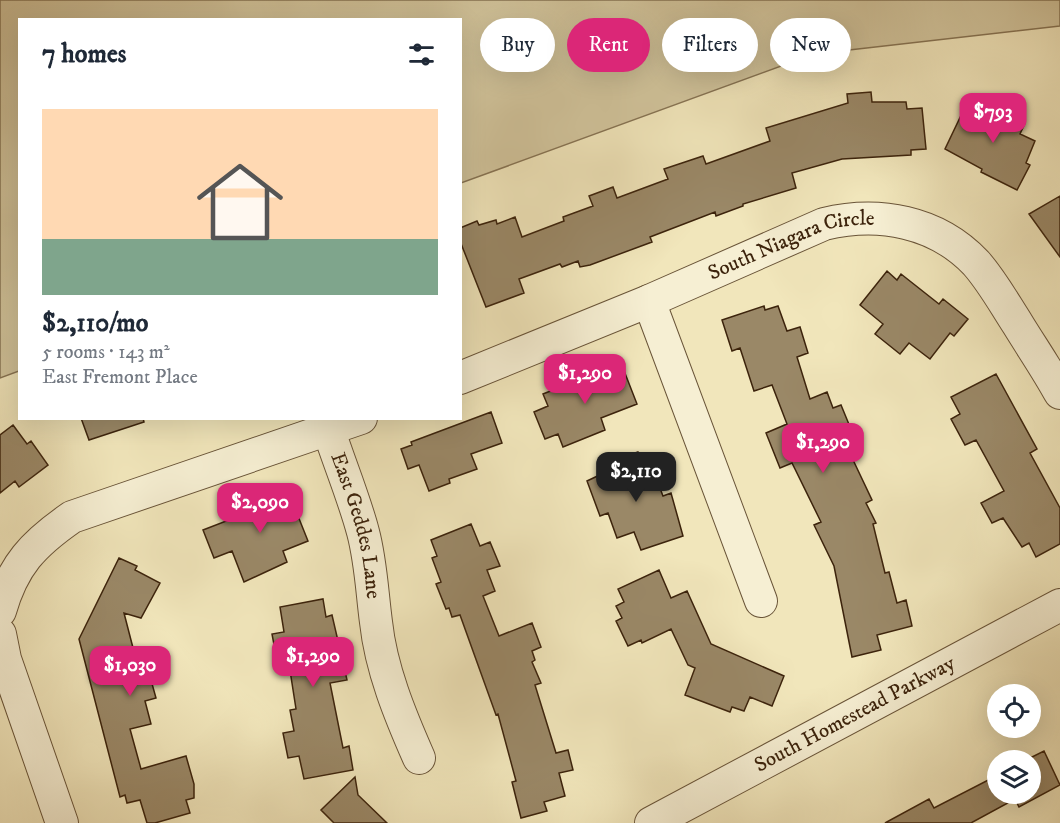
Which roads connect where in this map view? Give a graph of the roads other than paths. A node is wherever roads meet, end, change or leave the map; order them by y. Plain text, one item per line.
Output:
1 (649, 301) junction
2 (462, 377) edge
3 (1058, 386) edge
4 (356, 420) edge
5 (329, 431) junction
6 (761, 601) dead end
7 (1060, 605) edge
8 (0, 611) edge
9 (0, 634) edge
10 (419, 758) dead end
11 (63, 823) edge
12 (651, 823) edge

1 - 2 street, South Niagara Circle
1 - 3 street, South Niagara Circle
1 - 6 street
4 - 5 street
5 - 8 street
5 - 10 street, East Geddes Lane
7 - 12 street, South Homestead Parkway
9 - 11 street

